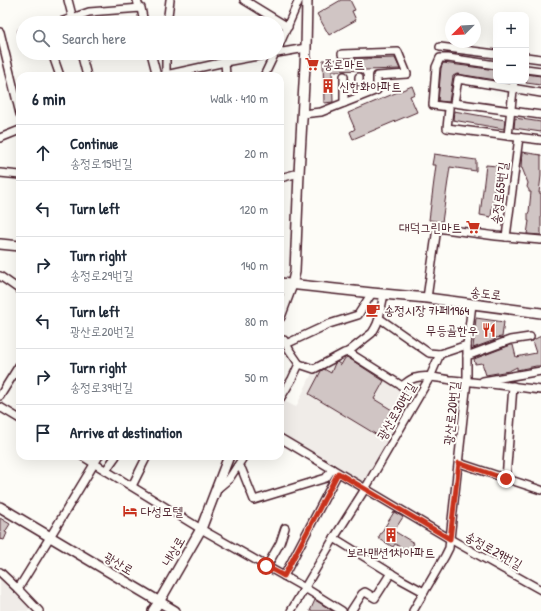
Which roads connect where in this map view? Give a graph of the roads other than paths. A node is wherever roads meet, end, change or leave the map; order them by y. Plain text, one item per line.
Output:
1 (68, 0) edge
2 (137, 0) edge
3 (170, 0) edge
4 (244, 0) edge
5 (299, 0) edge
6 (307, 0) edge
7 (140, 8) junction
8 (72, 16) edge
9 (81, 16) edge
10 (142, 16) edge
11 (168, 16) edge
12 (270, 16) edge
13 (284, 25) edge
14 (288, 27) junction
15 (0, 32) edge
16 (284, 35) edge
17 (440, 47) dead end
18 (306, 48) junction
19 (284, 51) edge
20 (342, 54) dead end
21 (493, 54) edge
22 (529, 57) edge
23 (541, 59) edge
24 (54, 60) edge
25 (83, 60) edge
26 (153, 60) edge
27 (165, 60) edge
28 (235, 60) edge
29 (272, 60) edge
30 (225, 62) junction
31 (493, 64) edge
32 (529, 69) edge
33 (541, 71) edge
34 (59, 72) edge
35 (86, 72) edge
36 (156, 72) edge
37 (163, 72) edge
38 (177, 72) edge
39 (226, 72) edge
40 (266, 72) edge
41 (344, 76) dead end
42 (359, 76) dead end
43 (514, 85) edge
44 (541, 93) edge
45 (359, 97) junction
46 (16, 98) edge
47 (344, 103) junction
48 (452, 106) junction
49 (511, 111) junction
50 (302, 114) junction
51 (541, 115) edge
52 (16, 132) edge
53 (508, 136) junction
54 (519, 137) junction
55 (0, 138) edge
56 (541, 140) edge
57 (0, 173) edge
58 (299, 173) junction
59 (16, 175) edge
60 (284, 177) edge
61 (506, 237) junction
62 (541, 240) edge
63 (0, 244) edge
64 (16, 246) edge
65 (0, 276) edge
66 (284, 284) edge
67 (292, 285) junction
68 (16, 287) edge
69 (284, 290) edge
70 (372, 293) junction
71 (384, 294) junction
72 (427, 298) junction
73 (472, 304) junction
74 (284, 306) edge
75 (541, 313) edge
76 (379, 318) junction
77 (530, 337) dead end
78 (284, 342) edge
79 (284, 343) edge
80 (467, 345) junction
81 (348, 352) junction
82 (440, 354) junction
83 (467, 356) junction
84 (299, 364) junction
85 (16, 370) edge
86 (541, 371) edge
87 (430, 377) junction
88 (467, 381) junction
89 (475, 382) junction
90 (513, 386) junction
91 (541, 390) edge
92 (284, 392) edge
93 (0, 396) edge
94 (0, 407) edge
95 (16, 417) edge
96 (284, 440) edge
97 (89, 460) edge
98 (96, 460) edge
99 (113, 460) edge
100 (145, 460) edge
101 (228, 460) edge
102 (242, 460) edge
103 (94, 463) junction
104 (459, 463) junction
105 (238, 466) junction
106 (106, 470) junction
107 (335, 471) junction
108 (506, 479) junction
109 (132, 486) junction
110 (217, 489) junction
111 (365, 489) junction
112 (541, 490) edge
113 (0, 507) edge
114 (285, 528) dead end
115 (201, 529) junction
116 (50, 537) junction
117 (334, 538) junction
118 (450, 539) junction
119 (266, 566) junction
120 (0, 572) edge
121 (390, 573) junction
122 (284, 576) junction
123 (305, 588) junction
124 (18, 589) junction
125 (541, 590) edge
126 (424, 592) junction
127 (159, 602) junction
128 (39, 611) edge
129 (153, 611) edge
130 (175, 611) edge
131 (292, 611) edge
132 (342, 611) edge
133 (351, 611) edge
134 (413, 611) edge

1 - 8 street
2 - 7 street
3 - 11 street
4 - 12 street
5 - 14 street
6 - 18 main road
7 - 9 street
7 - 10 street
13 - 14 street
14 - 16 street
15 - 46 street
17 - 21 street
18 - 19 street
18 - 50 main road
20 - 45 street
22 - 23 street
24 - 34 street
25 - 35 street
26 - 36 street
27 - 37 street
28 - 30 street
29 - 40 street
30 - 38 street
30 - 39 street
31 - 48 street
32 - 33 street
41 - 47 street
42 - 45 street
43 - 44 street
43 - 48 street
43 - 49 street
45 - 47 street
47 - 50 street
48 - 49 street
48 - 53 street
49 - 51 street
49 - 53 street
50 - 58 main road
52 - 55 street
53 - 54 street
54 - 56 street
54 - 61 street, 송정로65번길
57 - 59 street
58 - 60 street
58 - 67 main road
61 - 62 street, 송정로65번길
61 - 72 street, 송정로65번길
63 - 64 main road
65 - 68 street
66 - 67 main road, 송도로
67 - 69 street
67 - 70 main road, 송도로
67 - 74 main road
70 - 71 main road, 송도로
70 - 78 street
71 - 72 main road, 송도로
71 - 76 street
72 - 73 main road, 송도로
73 - 75 main road, 송도로
73 - 80 street, 광산로20번길
76 - 81 street
76 - 82 street
77 - 83 street
79 - 84 street
80 - 82 street
80 - 83 street, 광산로20번길
81 - 84 street
81 - 87 street
82 - 87 street, 광산로30번길
83 - 88 street, 광산로20번길
84 - 92 street
85 - 93 street
86 - 89 street
87 - 88 street
87 - 111 street, 광산로30번길
88 - 89 street
88 - 104 street, 광산로20번길
89 - 90 street
90 - 91 street
90 - 108 street
94 - 95 street
96 - 107 street, 송정로29번길
97 - 103 street
98 - 103 street
99 - 106 street
100 - 109 street
101 - 110 main road, 내상로
102 - 105 street
103 - 106 street
103 - 116 street
104 - 108 street
104 - 118 street, 광산로20번길
105 - 107 street
105 - 110 street
106 - 109 street
107 - 111 street, 송정로29번길
107 - 122 street
108 - 112 street
109 - 115 street
110 - 115 main road, 내상로
111 - 117 street, 광산로30번길
111 - 118 street, 송정로29번길
113 - 116 main road, 광산로
114 - 119 street
115 - 119 street
115 - 127 main road, 내상로
116 - 124 street
116 - 127 main road, 광산로
117 - 121 street
117 - 123 street, 광산로30번길
118 - 125 street, 송정로29번길
118 - 126 street, 광산로20번길
119 - 122 street
120 - 124 street
121 - 126 street
121 - 133 street
122 - 123 street
123 - 131 street, 광산로30번길
123 - 132 street
124 - 128 street
126 - 134 street, 광산로20번길
127 - 129 main road, 내상로
127 - 130 main road, 광산로

